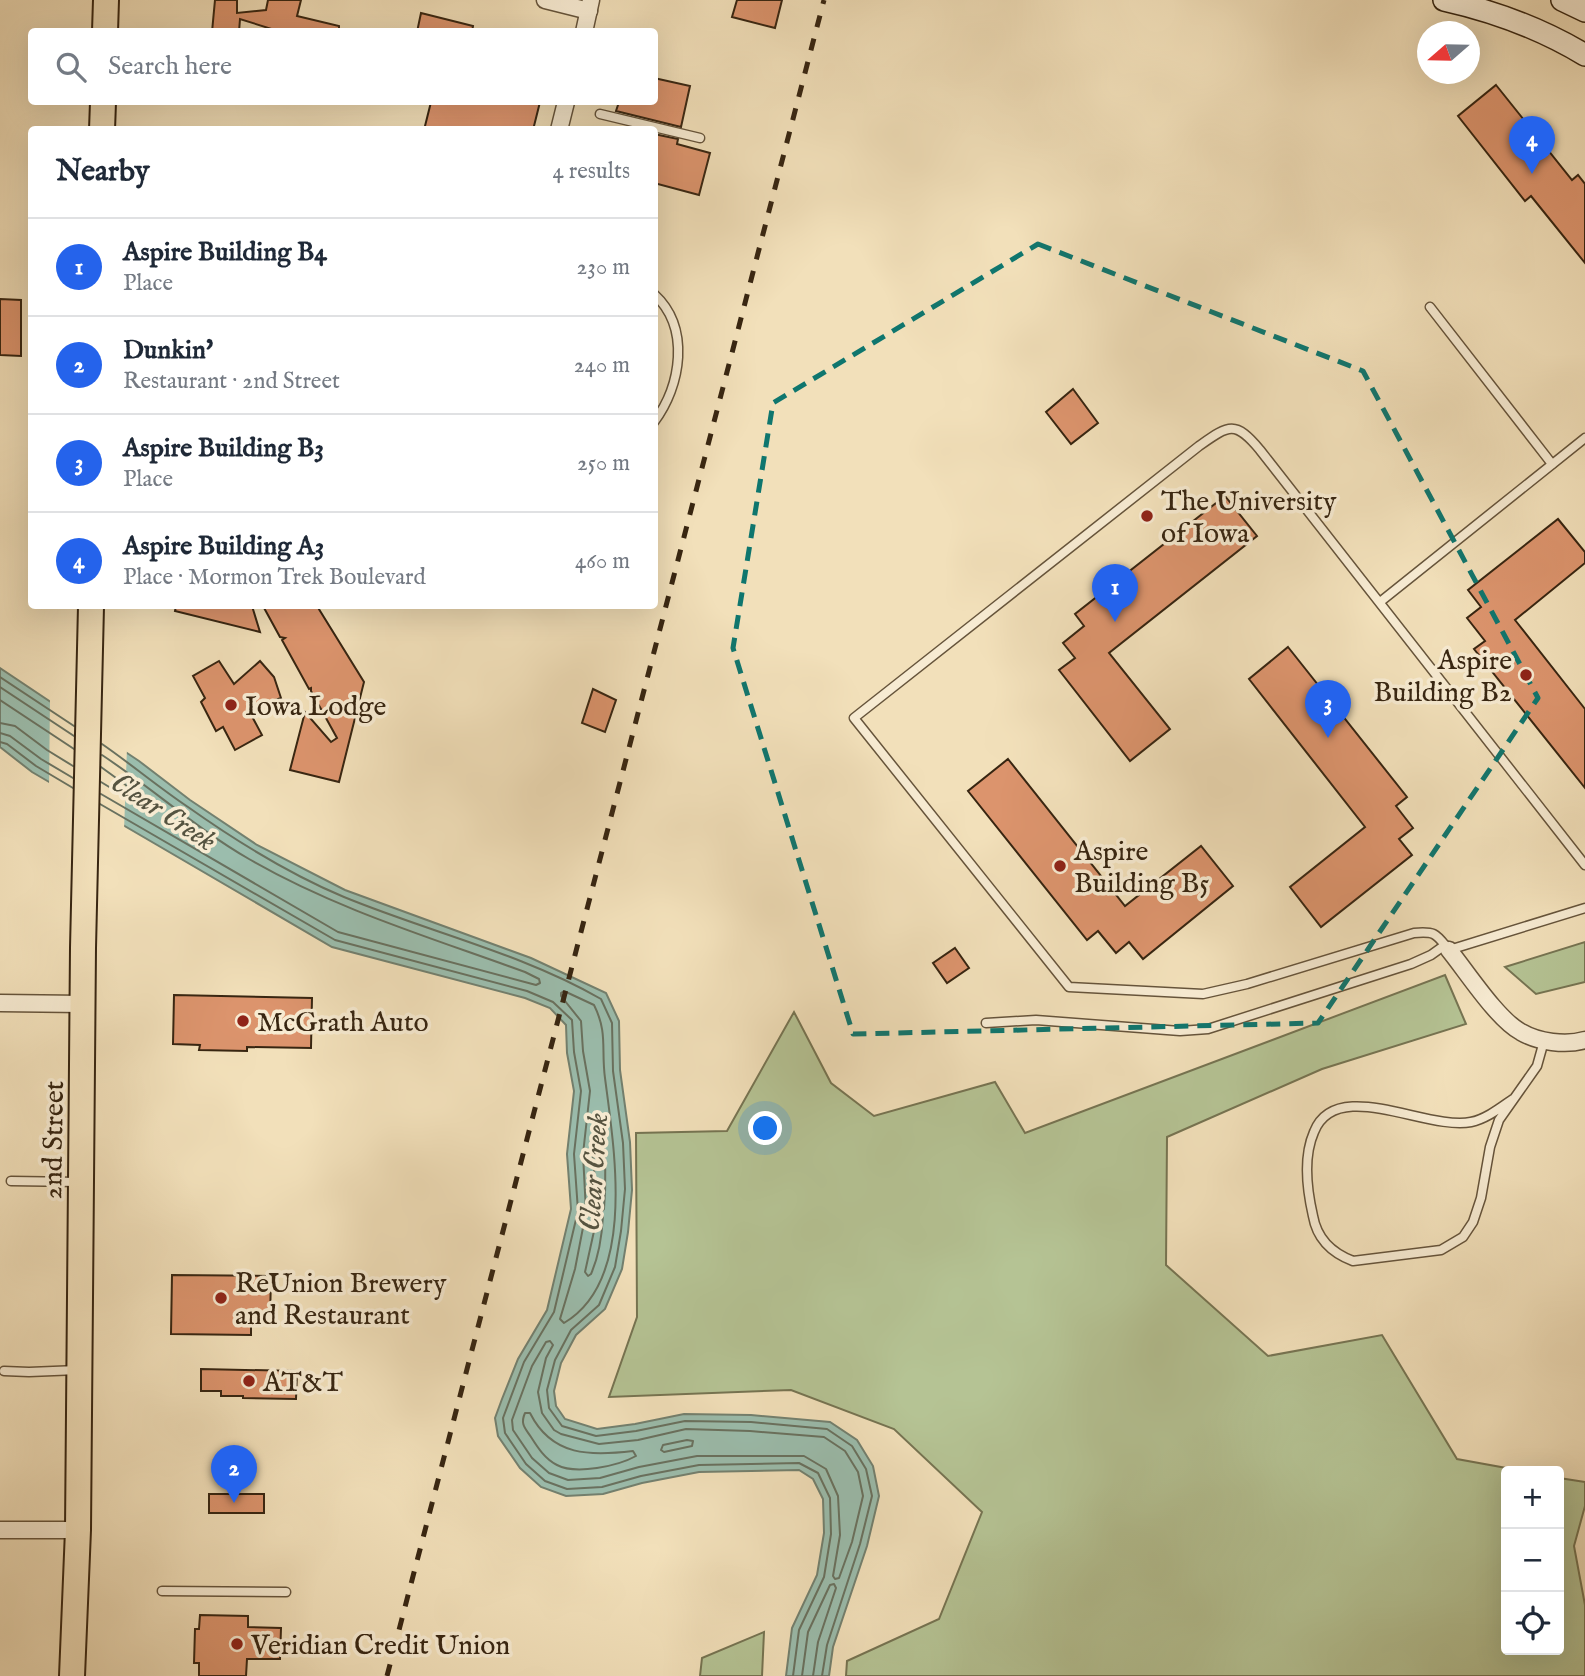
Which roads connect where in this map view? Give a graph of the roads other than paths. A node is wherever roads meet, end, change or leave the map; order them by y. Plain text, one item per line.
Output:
1 (106, 0) edge
2 (545, 0) edge
3 (1444, 0) edge
4 (1562, 0) edge
5 (590, 6) edge
6 (1585, 11) edge
7 (105, 28) edge
8 (585, 28) edge
9 (1585, 55) edge
10 (103, 105) edge
11 (565, 105) edge
12 (600, 114) dead end
13 (102, 126) edge
14 (560, 126) edge
15 (650, 126) edge
16 (658, 128) edge
17 (700, 138) dead end
18 (658, 300) edge
19 (1430, 307) dead end
20 (658, 417) edge
21 (1585, 438) edge
22 (1552, 464) junction
23 (1380, 603) junction
24 (91, 609) edge
25 (1585, 865) edge
26 (1585, 908) edge
27 (1447, 947) junction
28 (0, 1003) edge
29 (83, 1004) junction
30 (986, 1023) dead end
31 (1585, 1040) edge
32 (1544, 1041) junction
33 (1513, 1100) junction
34 (11, 1181) dead end
35 (82, 1182) junction
36 (80, 1369) junction
37 (4, 1371) dead end
38 (0, 1530) edge
39 (78, 1530) junction
40 (162, 1591) dead end
41 (286, 1592) dead end
42 (72, 1676) edge

1 - 7 main road
2 - 5 street
3 - 9 main road
4 - 6 main road
5 - 8 street
10 - 13 main road
11 - 14 street
12 - 15 lane
16 - 17 lane
18 - 20 lane
19 - 22 lane
21 - 22 lane
22 - 23 lane
23 - 25 lane
23 - 27 lane
24 - 29 main road, 2nd Street
26 - 27 lane
27 - 30 lane
27 - 32 street
28 - 29 street
29 - 35 main road, 2nd Street
31 - 32 street
32 - 33 lane
33 - 33 lane
34 - 35 lane
35 - 36 main road, 2nd Street
36 - 37 lane
36 - 39 main road, 2nd Street
38 - 39 street
39 - 42 main road, 2nd Street
40 - 41 lane

